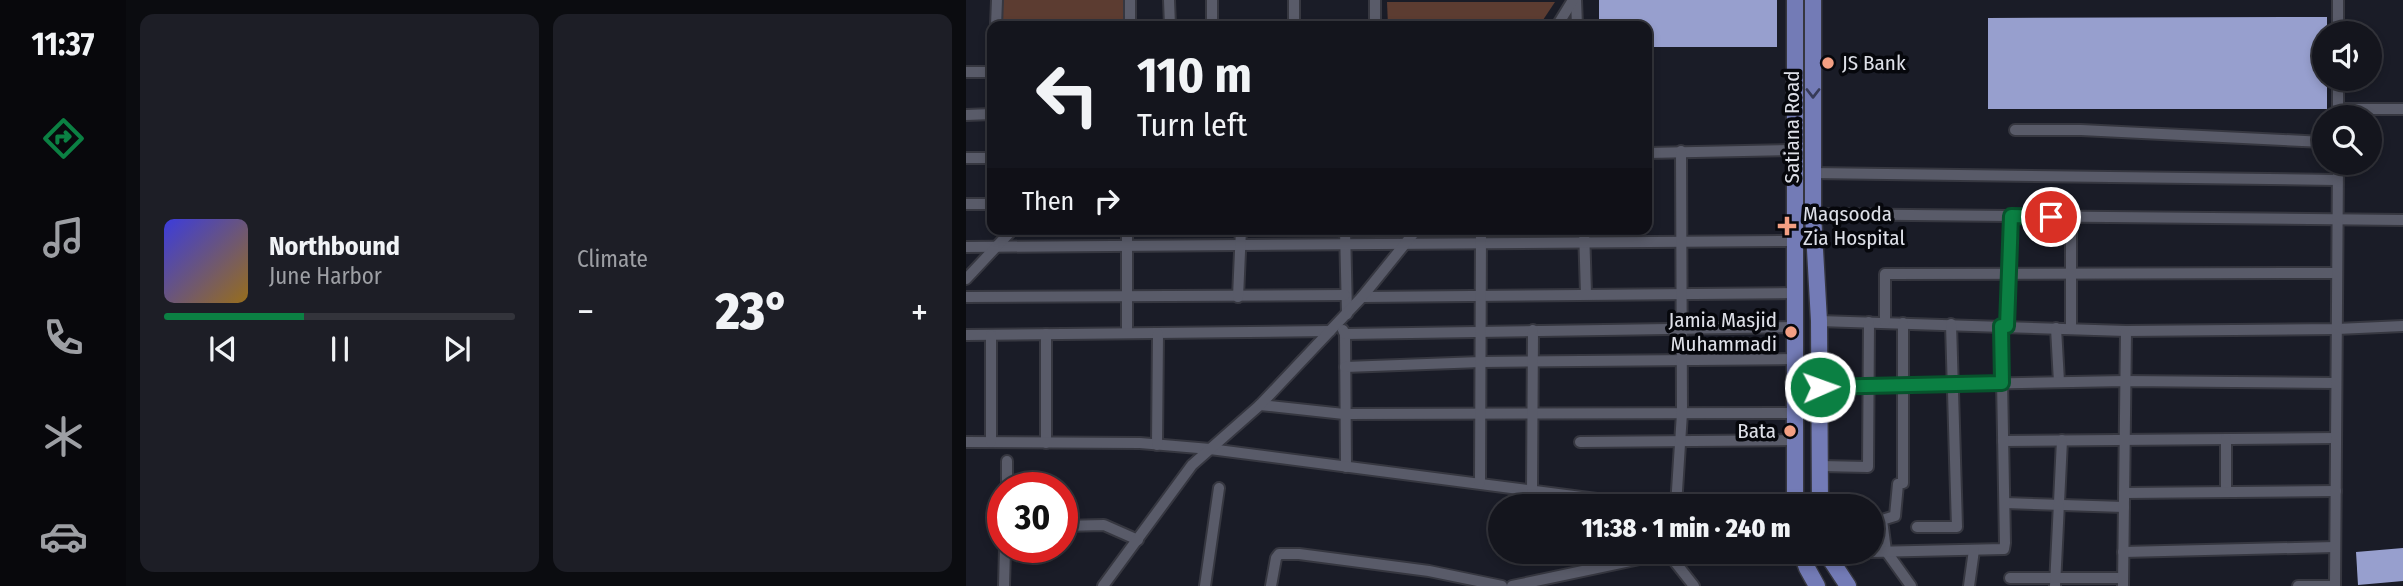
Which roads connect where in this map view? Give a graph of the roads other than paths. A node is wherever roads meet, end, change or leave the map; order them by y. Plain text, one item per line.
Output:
1 (997, 0) edge
2 (1130, 0) edge
3 (1169, 0) edge
4 (1212, 0) edge
5 (1294, 0) edge
6 (1375, 0) edge
7 (1575, 0) edge
8 (1795, 0) edge
9 (1813, 0) edge
10 (2338, 0) edge
11 (996, 21) edge
12 (1130, 21) edge
13 (1170, 21) edge
14 (1212, 21) dead end
15 (1294, 21) edge
16 (1375, 21) edge
17 (1560, 21) edge
18 (1577, 21) edge
19 (2338, 21) edge
20 (966, 72) edge
21 (987, 72) edge
22 (2403, 109) edge
23 (2382, 110) edge
24 (987, 114) edge
25 (966, 115) edge
26 (2015, 130) dead end
27 (2312, 141) edge
28 (1795, 150) junction
29 (1681, 151) junction
30 (1652, 153) edge
31 (966, 158) edge
32 (987, 158) edge
33 (1813, 173) junction
34 (2337, 175) edge
35 (2337, 180) junction
36 (966, 204) edge
37 (987, 204) edge
38 (1813, 214) junction
39 (2011, 216) junction
40 (2071, 217) junction
41 (2403, 220) edge
42 (2337, 221) junction
43 (1008, 235) edge
44 (1127, 235) edge
45 (1241, 235) edge
46 (1345, 235) edge
47 (1412, 235) edge
48 (1481, 235) edge
49 (1584, 235) edge
50 (1795, 241) junction
51 (1681, 242) junction
52 (1584, 243) junction
53 (1404, 245) junction
54 (1481, 245) junction
55 (1344, 246) junction
56 (966, 247) edge
57 (997, 247) junction
58 (1127, 247) junction
59 (1240, 247) junction
60 (2009, 274) junction
61 (2071, 274) junction
62 (2337, 274) junction
63 (966, 279) edge
64 (1795, 293) junction
65 (1586, 294) junction
66 (1682, 294) junction
67 (1345, 295) junction
68 (1481, 295) junction
69 (966, 297) edge
70 (1127, 297) junction
71 (1238, 297) junction
72 (1362, 297) junction
73 (1347, 314) junction
74 (1819, 321) junction
75 (1870, 322) junction
76 (1885, 322) junction
77 (1903, 323) junction
78 (1951, 324) junction
79 (2004, 326) junction
80 (2403, 326) edge
81 (1795, 327) junction
82 (1333, 328) junction
83 (1682, 328) junction
84 (2056, 328) junction
85 (2071, 329) junction
86 (2337, 329) junction
87 (1533, 330) junction
88 (1481, 331) junction
89 (2126, 331) junction
90 (1046, 334) junction
91 (1127, 334) junction
92 (1158, 334) junction
93 (1345, 334) junction
94 (966, 335) edge
95 (991, 335) junction
96 (1795, 359) junction
97 (1682, 360) junction
98 (1480, 362) junction
99 (1533, 362) junction
100 (1345, 367) junction
101 (2125, 381) junction
102 (2059, 382) junction
103 (2002, 383) junction
104 (2336, 383) junction
105 (1952, 384) junction
106 (1903, 385) junction
107 (1869, 386) junction
108 (1820, 387) junction
109 (1260, 405) junction
110 (1480, 413) junction
111 (1534, 413) junction
112 (1682, 413) junction
113 (1795, 413) junction
114 (1344, 414) junction
115 (2336, 438) junction
116 (2226, 439) junction
117 (1795, 440) junction
118 (2062, 440) junction
119 (2124, 440) junction
120 (2003, 441) junction
121 (966, 442) edge
122 (991, 442) junction
123 (1580, 442) dead end
124 (1680, 442) junction
125 (1046, 443) junction
126 (1157, 445) junction
127 (1210, 449) junction
128 (1007, 461) dead end
129 (1819, 466) junction
130 (1346, 467) junction
131 (1007, 472) edge
132 (1479, 483) junction
133 (1219, 488) dead end
134 (1532, 490) junction
135 (2336, 491) junction
136 (2226, 492) junction
137 (2124, 493) junction
138 (1562, 494) edge
139 (1677, 494) edge
140 (1795, 494) edge
141 (1820, 494) edge
142 (2005, 503) junction
143 (2059, 505) junction
144 (2124, 507) junction
145 (1078, 526) edge
146 (1917, 527) dead end
147 (1138, 540) junction
148 (2335, 547) junction
149 (1974, 550) junction
150 (1886, 551) junction
151 (2123, 552) junction
152 (1005, 563) edge
153 (1613, 564) edge
154 (1677, 564) edge
155 (1806, 564) edge
156 (1833, 564) edge
157 (2010, 578) dead end
158 (2055, 582) edge
159 (2123, 582) edge
160 (1004, 586) edge
161 (1102, 586) edge
162 (1205, 586) edge
163 (1271, 586) edge
164 (1502, 586) edge
165 (1512, 586) edge
166 (1693, 586) edge
167 (1817, 586) edge
168 (1848, 586) edge
169 (1911, 586) edge
170 (1969, 586) edge
171 (2298, 586) edge
172 (2333, 586) edge

1 - 11 street
2 - 12 street
3 - 13 street
4 - 14 street
5 - 15 street
6 - 16 street
7 - 17 street
7 - 18 street
8 - 28 main road, Satiana Road
9 -> 33 main road, Satiana Road
10 - 19 street
20 - 21 street
22 - 23 street
24 - 25 street
26 - 27 street
28 - 29 street
28 - 50 main road, Satiana Road
29 - 30 street
29 - 51 street
31 - 32 street
33 - 35 street
33 - 38 main road, Satiana Road
34 - 35 street
35 - 42 street
36 - 37 street
38 - 39 street
38 - 74 main road, Satiana Road
39 - 40 street
39 - 60 street
40 - 42 street
40 - 61 street
41 - 42 street
42 - 62 street
43 - 57 street
44 - 58 street
45 - 59 street
46 - 55 street
47 - 53 street
48 - 54 street
49 - 52 street
50 - 51 street
50 - 64 main road, Satiana Road
51 - 52 street
51 - 66 street
52 - 54 street
52 - 65 street
53 - 54 street
53 - 55 street
53 - 72 street
54 - 68 street
55 - 59 street
55 - 67 street
56 - 57 street
57 - 58 street
57 - 63 street
58 - 59 street
58 - 70 street
59 - 71 street
60 - 61 street
60 - 76 street
60 - 79 street
61 - 62 street
61 - 85 street
62 - 86 street
64 - 66 street
64 - 81 main road, Satiana Road
65 - 66 street
65 - 68 street
66 - 83 street
67 - 71 street
67 - 73 street
68 - 72 street
68 - 88 street
69 - 70 street
70 - 71 street
70 - 91 street
72 - 73 street
73 - 82 street
74 - 75 street
74 - 108 main road, Satiana Road
75 - 76 street
75 - 107 street
76 - 77 street
77 - 78 street
77 - 106 street
78 - 79 street
78 - 105 street
79 - 84 street
79 - 103 street
80 - 86 street
81 - 83 street
81 - 96 main road, Satiana Road
82 - 92 street
82 - 93 street
82 - 109 street
83 - 87 street
83 - 97 street
84 - 85 street
84 - 102 street
85 - 89 street
86 - 89 street
86 - 104 street
87 - 88 street
87 - 99 street
88 - 93 street
88 - 98 street
89 - 101 street
90 - 91 street
90 - 95 street
90 - 125 street
91 - 92 street
92 - 126 street
93 - 100 street
94 - 95 street
95 - 122 street
96 - 97 street
96 - 113 main road, Satiana Road
97 - 99 street
97 - 112 street
98 - 99 street
98 - 100 street
98 - 110 street
99 - 111 street
100 - 114 street
101 - 102 street
101 - 104 street
101 - 119 street
102 - 103 street
103 - 105 street
103 - 120 street
104 - 115 street
105 - 106 street
105 - 146 street
106 - 107 street
106 - 150 street
107 - 108 street
107 - 129 street
108 - 129 main road, Satiana Road
109 - 114 street
109 - 127 street
110 - 111 street
110 - 114 street
110 - 132 street
111 - 112 street
111 - 134 street
112 - 113 street
112 - 124 street
113 - 117 main road, Satiana Road
114 - 130 street
115 - 116 street
115 - 135 street
116 - 119 street
116 - 136 street
117 - 124 street
117 - 140 main road, Satiana Road
118 - 119 street
118 - 120 street
118 - 143 street
119 - 137 street
120 - 142 street
121 - 122 street
122 - 125 street
123 - 124 street
124 - 139 street
125 - 126 street
126 - 127 street
127 - 130 street
127 - 147 street
128 - 131 street
129 - 141 main road, Satiana Road
130 - 132 street
132 - 134 street
133 - 162 street
134 - 138 street
135 - 136 street
135 - 148 street
136 - 137 street
137 - 144 street
142 - 143 street
142 - 149 street
143 - 144 street
143 - 158 street
144 - 151 street
145 - 147 street
147 - 161 street
148 - 151 street
148 - 172 street
149 - 150 street
149 - 170 street
150 - 169 street
151 - 159 street
152 - 160 street
153 - 165 street
154 - 166 street
155 - 167 main road
156 - 168 main road
157 - 158 street
158 - 159 street
163 - 164 street
171 - 172 street

